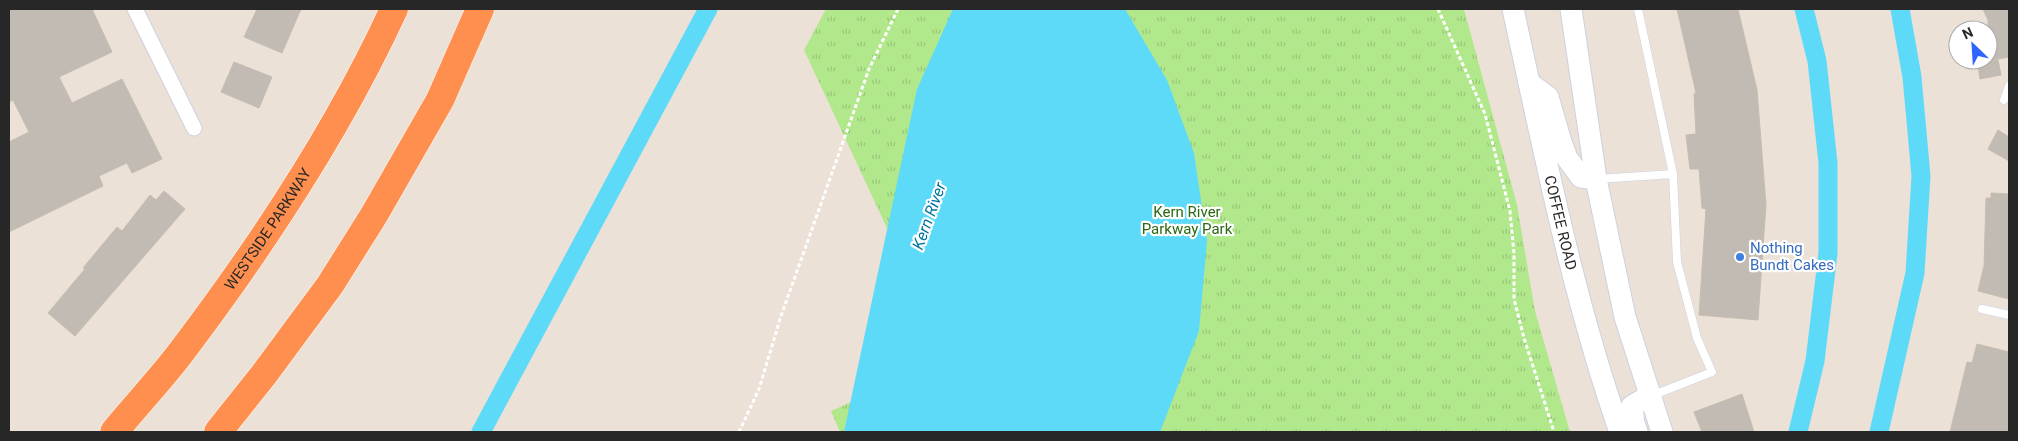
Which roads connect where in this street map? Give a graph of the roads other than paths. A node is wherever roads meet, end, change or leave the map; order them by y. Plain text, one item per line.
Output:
1 (135, 9) edge
2 (394, 9) edge
3 (480, 9) edge
4 (1513, 9) edge
5 (1571, 9) edge
6 (1638, 9) edge
7 (1529, 83) junction
8 (2009, 86) edge
9 (2004, 100) dead end
10 (194, 128) dead end
11 (1673, 174) junction
12 (1596, 179) junction
13 (1982, 308) dead end
14 (2009, 315) edge
15 (1649, 396) junction
16 (114, 432) edge
17 (218, 432) edge
18 (1620, 432) edge
19 (1637, 432) edge
20 (1662, 432) edge

1 - 10 street
2 - 16 highway, WESTSIDE PARKWAY
3 - 17 highway
4 - 7 main road, COFFEE ROAD
5 - 12 main road
6 - 11 lane
7 - 12 main road
7 - 18 main road, COFFEE ROAD
8 - 9 lane
11 - 12 lane
11 - 15 lane
12 - 15 main road
13 - 14 lane
15 - 19 main road
15 - 20 main road

